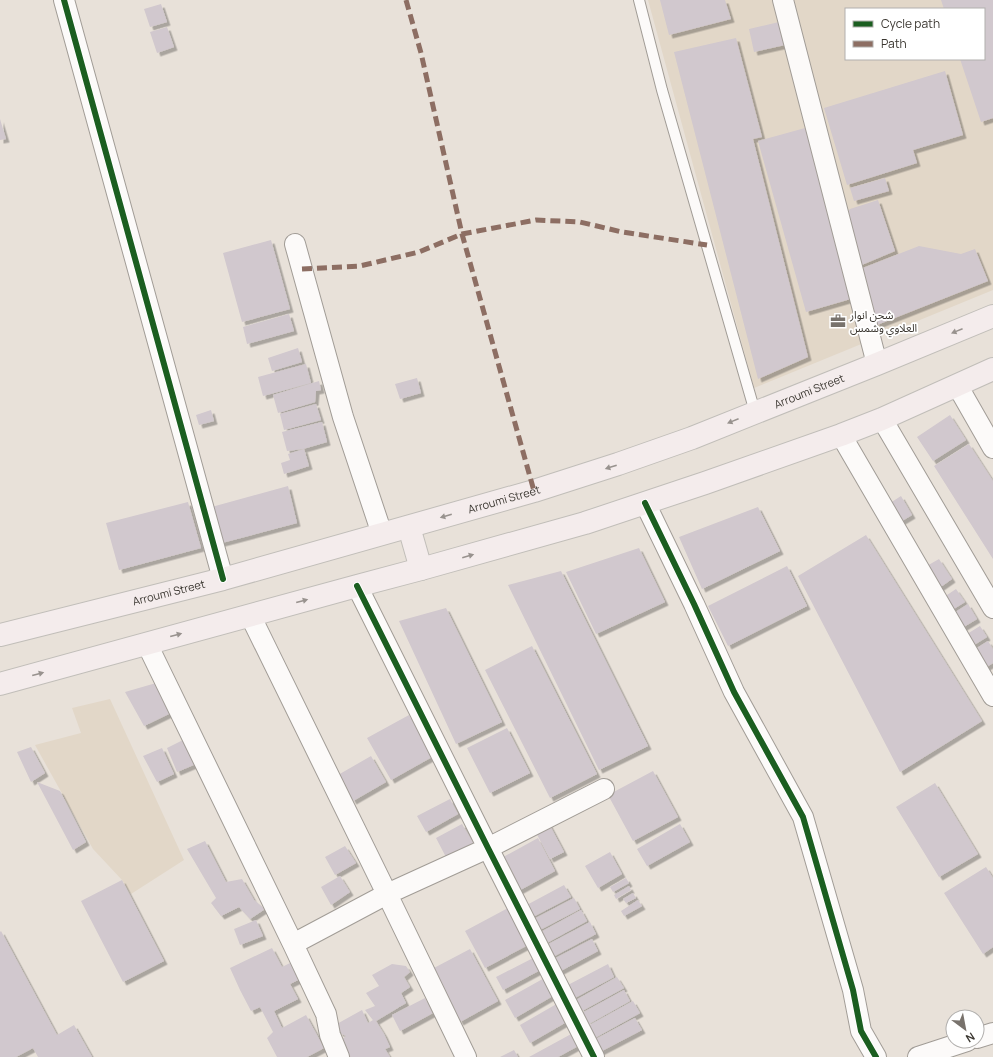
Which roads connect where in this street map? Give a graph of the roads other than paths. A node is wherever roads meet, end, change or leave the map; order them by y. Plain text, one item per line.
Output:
1 (64, 0) edge
2 (639, 0) edge
3 (783, 0) edge
4 (295, 244) dead end
5 (993, 316) edge
6 (877, 364) junction
7 (993, 369) edge
8 (957, 385) junction
9 (755, 412) junction
10 (882, 419) junction
11 (842, 435) junction
12 (993, 448) edge
13 (645, 503) junction
14 (409, 527) junction
15 (382, 534) junction
16 (421, 569) junction
17 (223, 579) junction
18 (357, 586) junction
19 (993, 608) edge
20 (250, 615) junction
21 (0, 635) edge
22 (147, 644) junction
23 (0, 684) edge
24 (993, 696) edge
25 (604, 789) dead end
26 (488, 848) junction
27 (387, 894) junction
28 (293, 944) junction
29 (945, 1048) edge
30 (339, 1057) edge
31 (466, 1057) edge
32 (594, 1057) edge
33 (876, 1057) edge
34 (918, 1057) edge

1 - 17 street
2 - 9 lane
3 - 6 street
4 - 15 street
5 -> 6 main road, Arroumi Street
6 - 9 main road, Arroumi Street
7 - 8 main road
8 - 10 main road
8 - 12 street
9 -> 14 main road, Arroumi Street
10 - 11 main road
10 - 19 street
11 - 13 main road
11 - 24 street
16 -> 13 main road
13 - 33 street
14 - 15 main road, Arroumi Street
14 - 16 main road
15 - 17 main road, Arroumi Street
16 - 18 main road
17 - 21 main road, Arroumi Street
20 -> 18 main road
18 - 26 street
22 -> 20 main road
20 - 27 street
23 -> 22 main road
22 - 28 street
25 - 26 street
26 - 27 street
26 - 32 street
27 - 28 street
27 - 31 street
28 - 30 street
29 - 34 street

